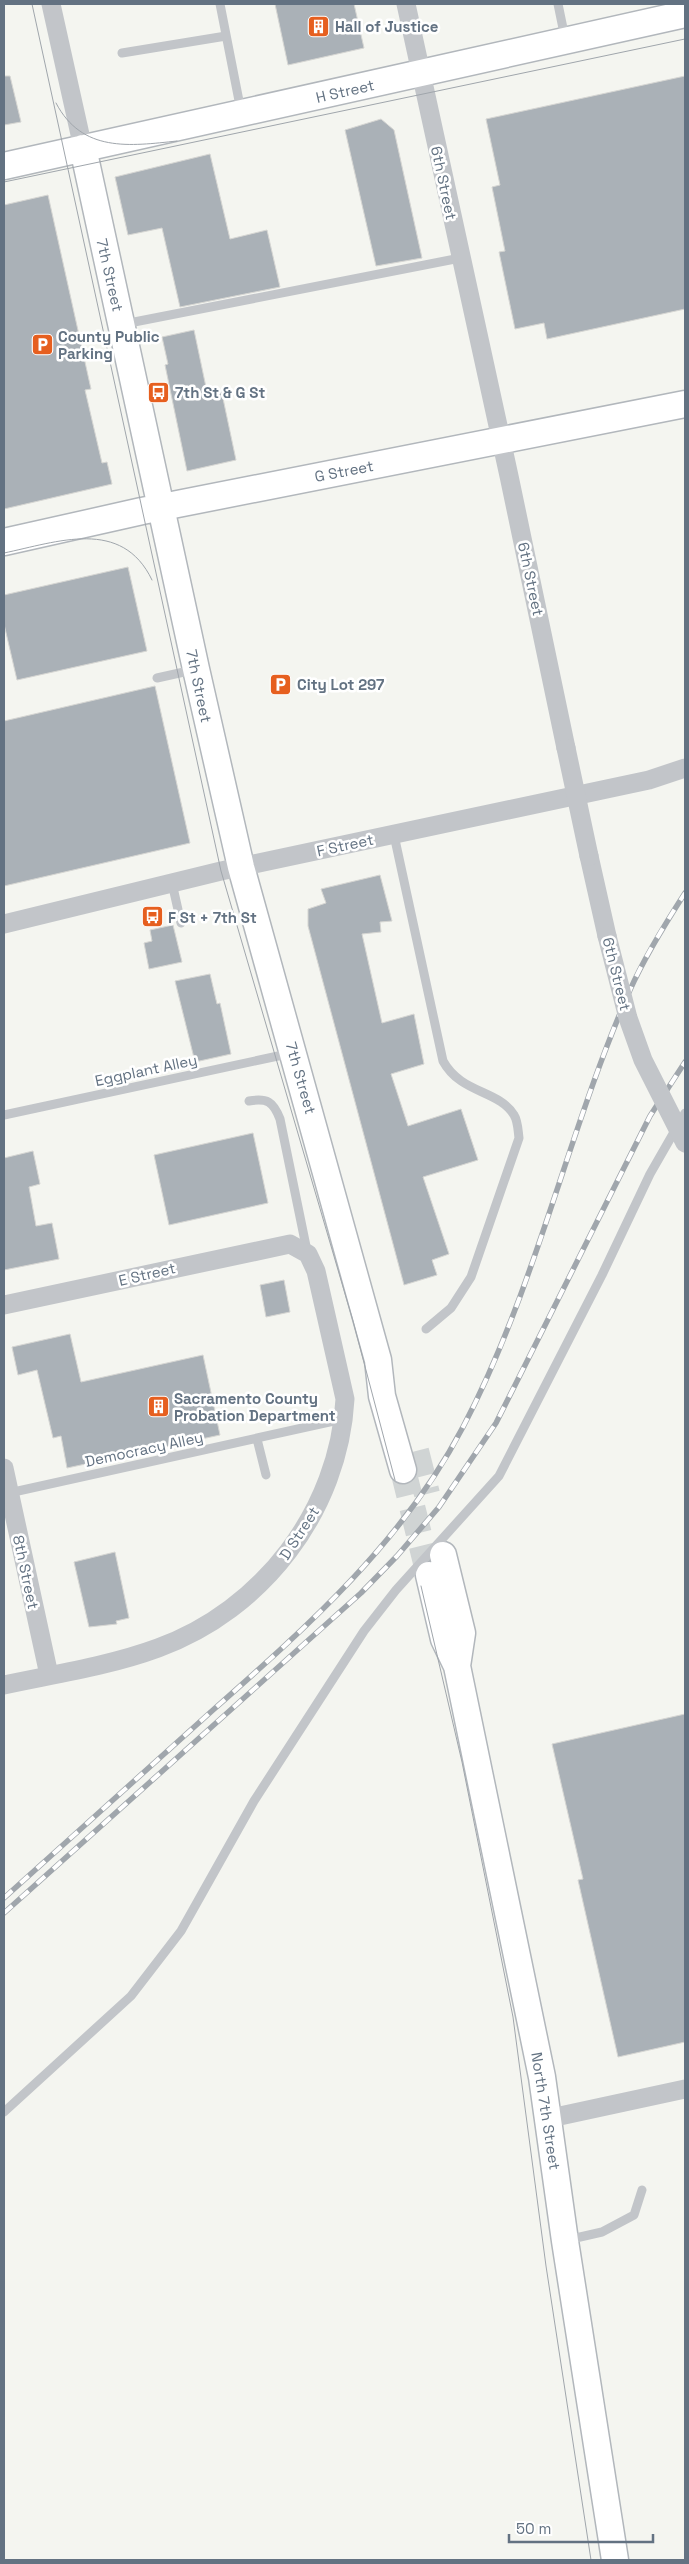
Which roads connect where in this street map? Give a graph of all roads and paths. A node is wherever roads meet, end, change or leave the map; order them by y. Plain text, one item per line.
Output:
1 (51, 4) edge
2 (220, 4) edge
3 (406, 4) edge
4 (558, 4) edge
5 (685, 14) edge
6 (226, 36) junction
7 (565, 41) junction
8 (122, 53) dead end
9 (422, 74) junction
10 (241, 114) junction
11 (83, 148) junction
12 (4, 166) edge
13 (460, 258) junction
14 (121, 324) junction
15 (685, 404) edge
16 (502, 440) junction
17 (160, 507) junction
18 (4, 542) edge
19 (196, 669) junction
20 (157, 678) dead end
21 (685, 768) edge
22 (394, 835) junction
23 (241, 867) junction
24 (172, 883) junction
25 (181, 923) dead end
26 (4, 924) edge
27 (294, 1053) junction
28 (249, 1101) dead end
29 (685, 1113) edge
30 (4, 1115) edge
31 (685, 1143) edge
32 (308, 1254) junction
33 (4, 1305) edge
34 (426, 1329) dead end
35 (344, 1419) junction
36 (257, 1439) junction
37 (409, 1461) tunnel mouth
38 (4, 1468) edge
39 (266, 1475) dead end
40 (9, 1493) junction
41 (436, 1565) tunnel mouth
42 (49, 1676) junction
43 (4, 1685) edge
44 (685, 2089) edge
45 (4, 2112) edge
46 (546, 2119) junction
47 (642, 2190) dead end
48 (565, 2241) junction
49 (615, 2560) edge

1 - 11 street, 7th Street
2 - 6 lane
3 - 9 street, 6th Street
4 - 7 lane
5 - 7 main road, H Street
6 - 8 lane
6 - 10 lane
7 - 9 main road, H Street
9 - 10 main road, H Street
9 - 13 street, 6th Street
10 - 11 main road, H Street
11 - 12 main road, H Street
11 - 14 main road, 7th Street
13 - 14 lane
13 - 16 street, 6th Street
14 - 17 main road, 7th Street
15 - 16 main road, G Street
16 - 17 main road, G Street
16 - 31 street, 6th Street, bridge
17 - 18 main road, G Street
17 - 19 main road, 7th Street
19 - 20 lane
19 - 23 main road, 7th Street
21 - 22 street, F Street
22 - 23 street, F Street
22 - 34 lane
23 - 24 street, F Street
23 - 27 main road, 7th Street
24 - 25 lane
24 - 26 street, F Street
27 - 30 lane, Eggplant Alley
27 - 37 main road, 7th Street
28 - 32 lane
29 - 45 lane
32 - 33 street, E Street
32 - 35 street, D Street
35 - 36 lane, Democracy Alley
35 - 42 street, D Street
36 - 39 lane
36 - 40 lane, Democracy Alley
38 - 40 street, 8th Street
40 - 42 street, 8th Street
41 - 46 main road, North 7th Street
42 - 43 street, D Street
44 - 46 street
46 - 48 main road, North 7th Street
47 - 48 lane
48 - 49 main road, North 7th Street

